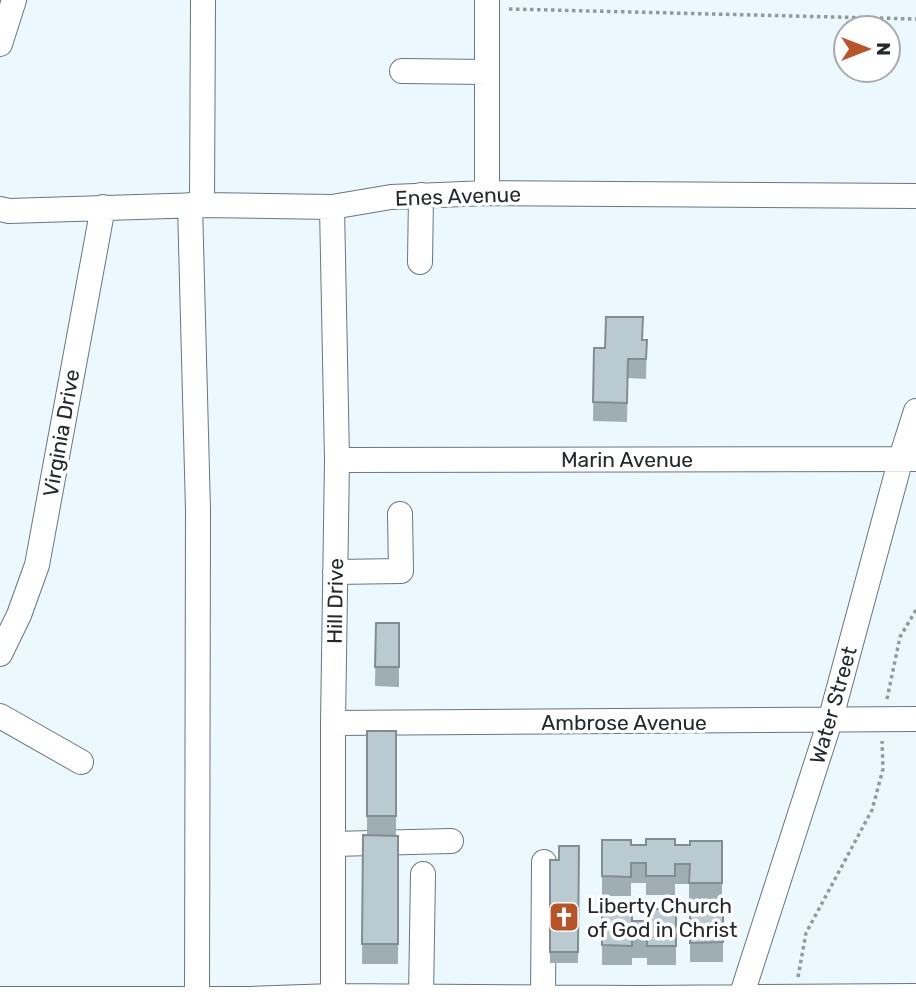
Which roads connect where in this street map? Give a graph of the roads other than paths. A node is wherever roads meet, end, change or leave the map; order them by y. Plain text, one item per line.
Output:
1 (14, 0) edge
2 (203, 0) edge
3 (487, 4) edge
4 (0, 44) edge
5 (402, 71) dead end
6 (487, 72) junction
7 (487, 193) junction
8 (421, 195) junction
9 (916, 196) edge
10 (196, 205) junction
11 (332, 206) junction
12 (103, 207) junction
13 (0, 209) edge
14 (420, 262) dead end
15 (916, 411) edge
16 (908, 459) edge
17 (337, 460) junction
18 (400, 514) dead end
19 (335, 572) junction
20 (0, 654) edge
21 (0, 716) edge
22 (916, 719) edge
23 (830, 721) junction
24 (333, 723) junction
25 (81, 762) dead end
26 (452, 841) dead end
27 (333, 844) junction
28 (544, 862) dead end
29 (423, 874) dead end
30 (333, 996) junction
31 (916, 996) edge
32 (421, 997) junction
33 (543, 997) junction
34 (741, 997) junction
35 (197, 999) junction
36 (16, 1000) edge
37 (640, 1000) edge
38 (250, 1001) edge

1 - 4 street
2 - 10 street
3 - 6 street
5 - 6 street
6 - 7 street
7 - 8 street, Enes Avenue
7 - 9 street, Enes Avenue
8 - 11 street, Enes Avenue
8 - 14 street
10 - 11 street, Enes Avenue
10 - 12 street, Enes Avenue
10 - 35 street
11 - 17 street, Hill Drive
12 - 13 street, Enes Avenue
12 - 20 street, Virginia Drive
15 - 16 street, Water Street
16 - 17 street, Marin Avenue
16 - 23 street, Water Street
17 - 19 street, Hill Drive
18 - 19 street
19 - 24 street, Hill Drive
21 - 25 street
22 - 23 street, Ambrose Avenue
23 - 24 street, Ambrose Avenue
23 - 34 street, Water Street
24 - 27 street, Hill Drive
26 - 27 street
27 - 30 street, Hill Drive
28 - 33 street
29 - 32 street
30 - 32 street
30 - 38 street
31 - 34 street
32 - 33 street
33 - 37 street
34 - 37 street
35 - 36 street
35 - 38 street

